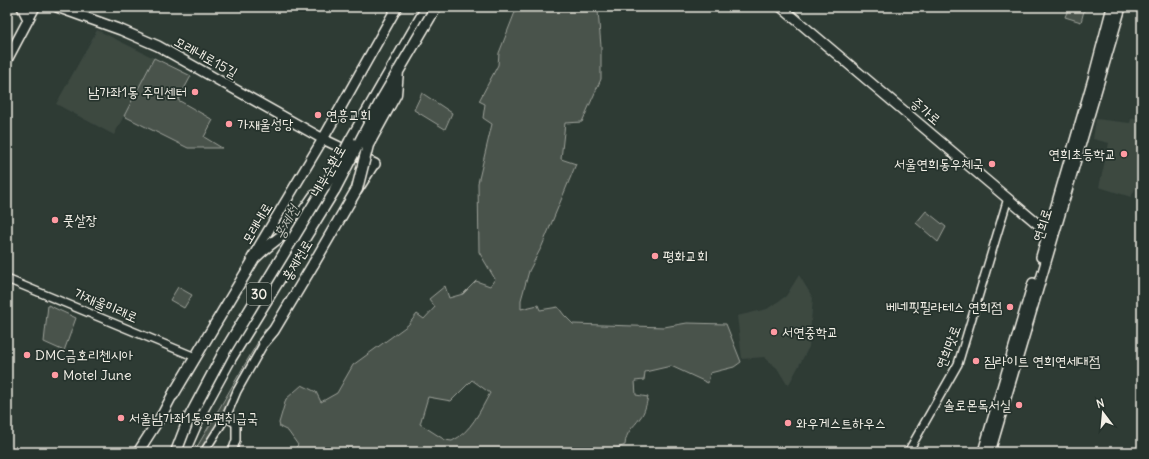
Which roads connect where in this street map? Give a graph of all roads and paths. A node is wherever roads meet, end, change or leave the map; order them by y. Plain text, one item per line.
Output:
1 (22, 7) edge
2 (35, 7) edge
3 (57, 7) edge
4 (396, 7) edge
5 (427, 7) edge
6 (436, 7) edge
7 (781, 7) edge
8 (788, 7) edge
9 (1112, 7) edge
10 (1121, 7) edge
11 (28, 19) junction
12 (7, 60) edge
13 (398, 71) junction
14 (323, 139) junction
15 (372, 162) joint
16 (337, 166) junction
17 (1008, 198) junction
18 (1051, 232) junction
19 (7, 279) edge
20 (264, 342) junction
21 (193, 356) junction
22 (173, 395) junction
23 (163, 413) junction
24 (226, 418) junction
25 (132, 452) edge
26 (138, 452) edge
27 (146, 452) edge
28 (176, 452) edge
29 (184, 452) edge
30 (204, 452) edge
31 (232, 452) edge
32 (908, 452) edge
33 (983, 452) edge
34 (990, 452) edge

1 - 11 main road
2 - 11 main road
3 - 14 main road, 모래내로15길
4 - 14 main road, 모래내로
5 - 16 highway, 내부순환로 / 30, bridge
6 - 13 highway, 내부순환로 / 30, bridge
7 - 17 main road, 증가로
8 - 18 main road, 증가로
9 - 18 main road, 연희로
10 - 18 main road, 연희로
11 - 12 main road
13 - 20 highway, bridge
13 - 29 highway, 내부순환로 / 30, bridge
14 - 15 main road, 모래내로15길, bridge
14 - 21 main road, 모래내로
15 - 20 street, 홍제천로
16 - 22 highway, bridge
16 - 28 highway, 내부순환로 / 30, bridge
17 - 18 main road, 증가로
17 - 32 street, 연희맛로
18 - 33 main road, 연희로
18 - 34 main road, 연희로
19 - 21 street, 가재울미래로
20 - 24 street, 홍제천로
21 - 22 main road, 모래내로
22 - 23 main road, 모래내로
23 - 25 main road
23 - 26 main road, 모래내로
23 - 27 main road
24 - 30 street, 홍제천로
24 - 31 street

